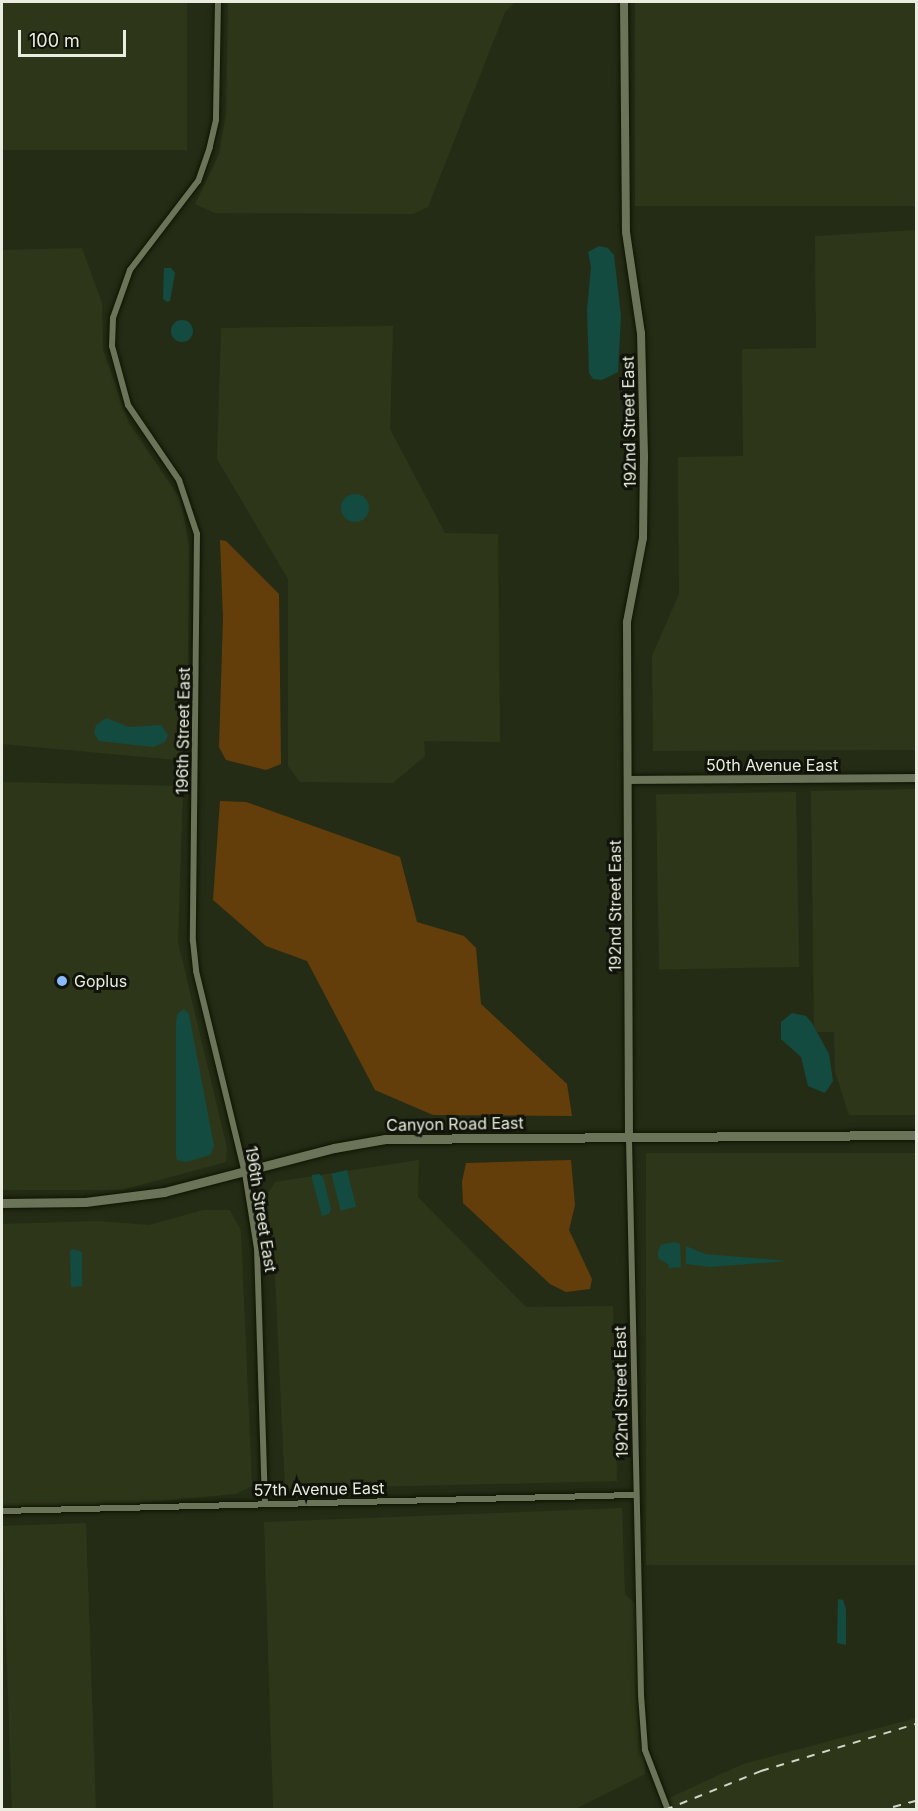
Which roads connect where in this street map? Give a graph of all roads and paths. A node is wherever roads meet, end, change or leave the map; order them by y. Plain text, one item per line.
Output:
1 (218, 2) edge
2 (624, 2) edge
3 (916, 778) edge
4 (628, 780) junction
5 (916, 1135) edge
6 (629, 1138) junction
7 (245, 1173) junction
8 (2, 1203) edge
9 (636, 1495) junction
10 (265, 1504) junction
11 (2, 1511) edge
12 (668, 1809) edge

1 - 7 street, 196th Street East
2 - 4 street, 192nd Street East
3 - 4 street, 50th Avenue East
4 - 6 street, 192nd Street East
5 - 6 main road, Canyon Road East
6 - 7 main road, Canyon Road East
6 - 9 street, 192nd Street East
7 - 8 main road, Canyon Road East
7 - 10 street, 196th Street East
9 - 10 street, 57th Avenue East
9 - 12 street, 192nd Street East
10 - 11 street, 57th Avenue East

